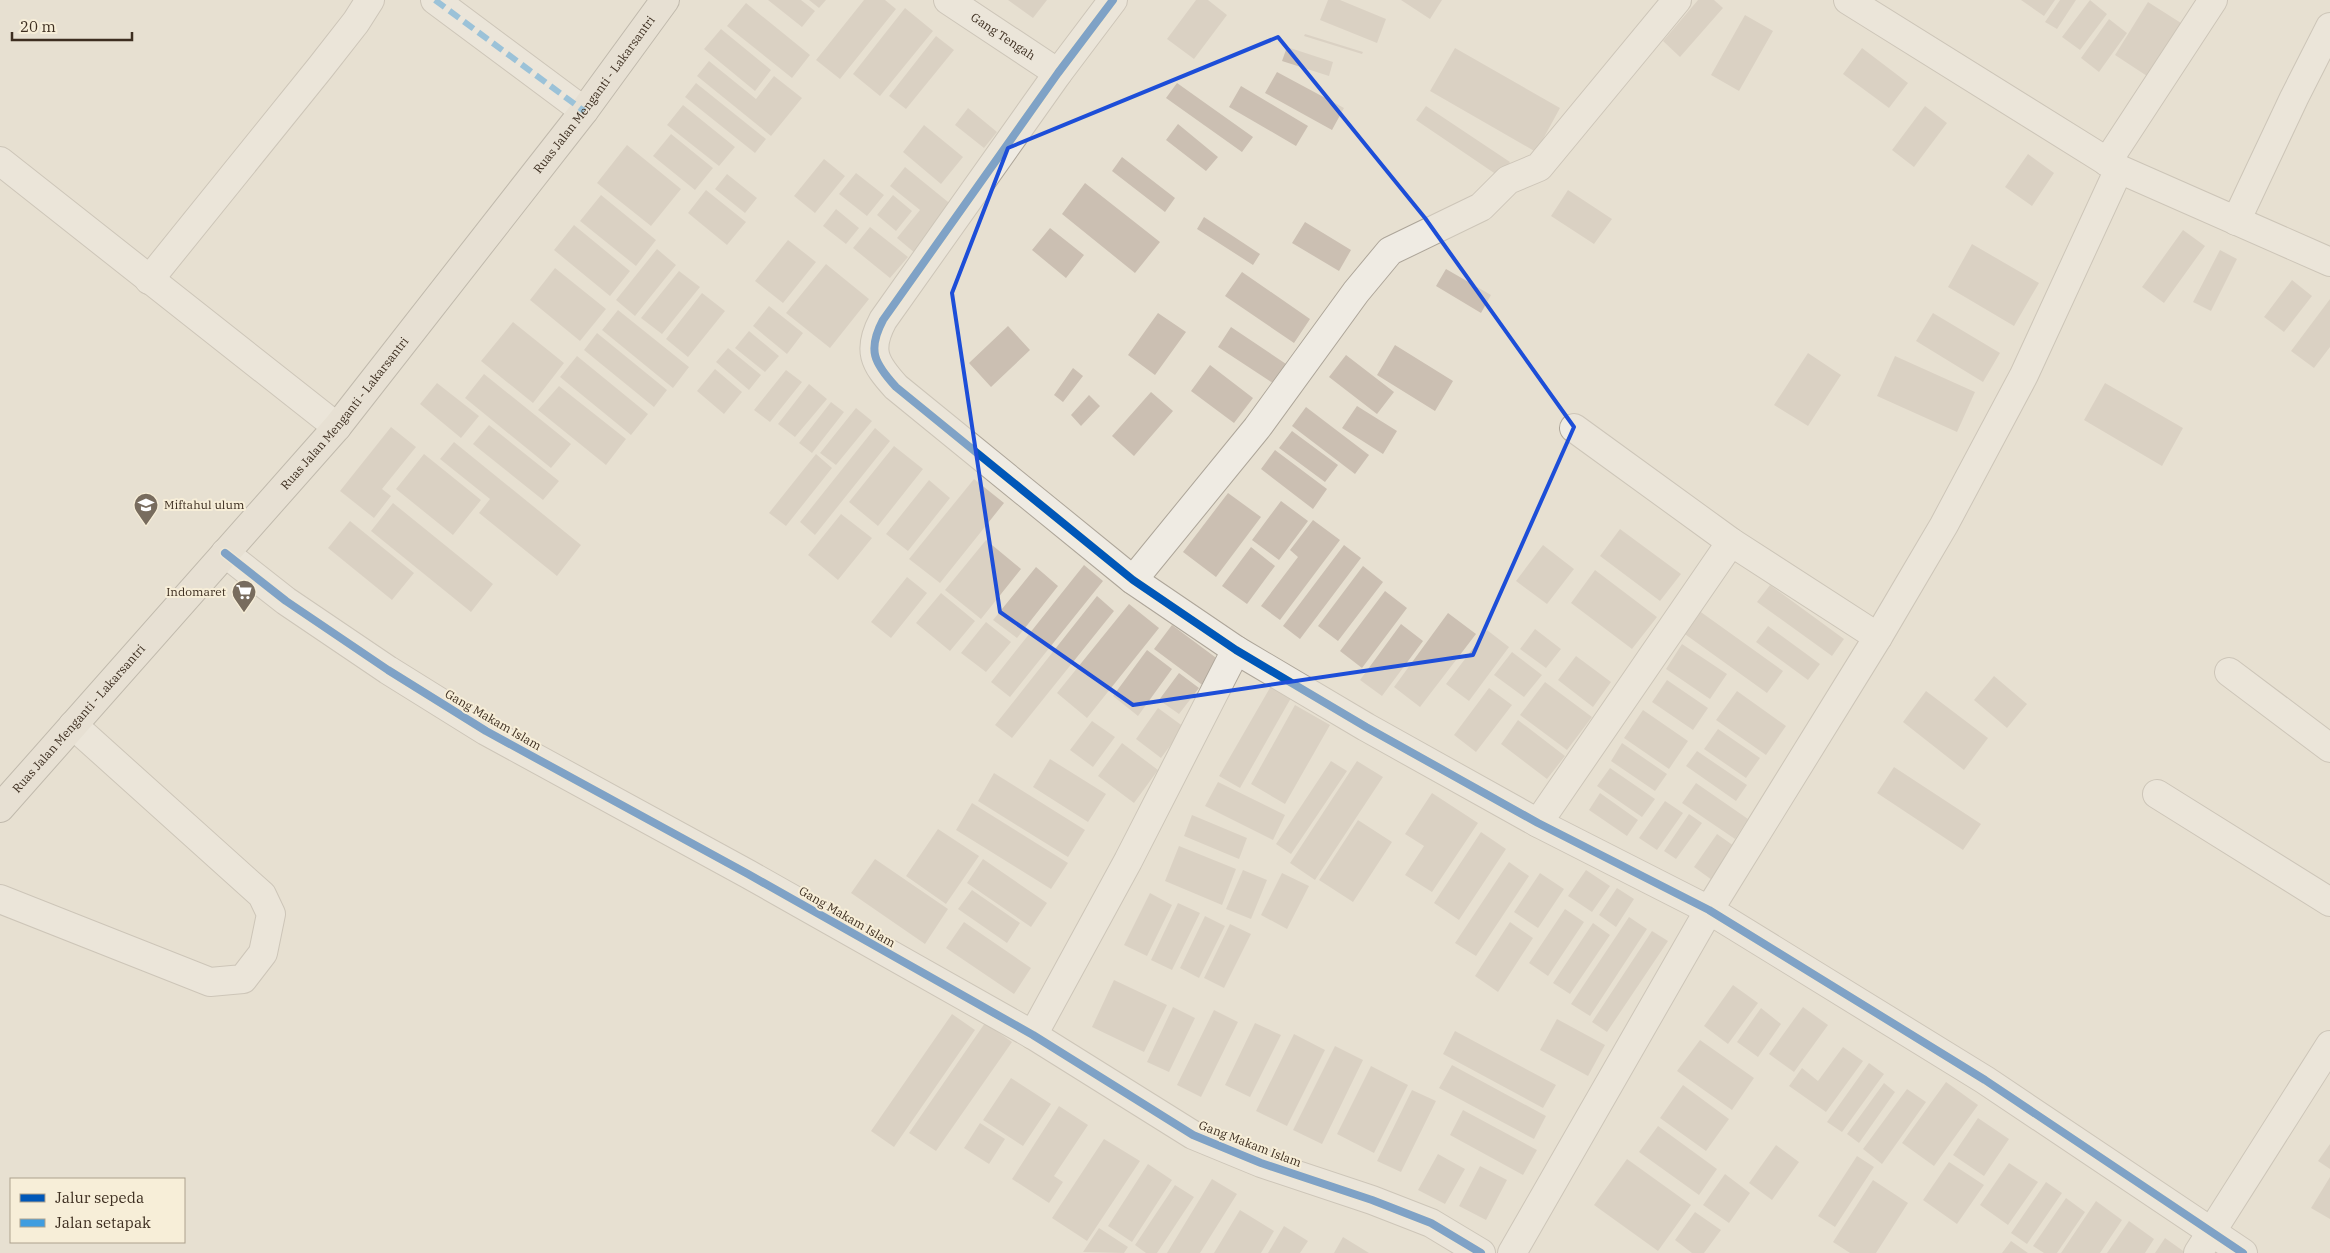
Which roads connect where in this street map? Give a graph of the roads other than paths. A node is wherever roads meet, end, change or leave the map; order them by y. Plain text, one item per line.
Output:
1 (370, 0) edge
2 (435, 0) edge
3 (665, 0) edge
4 (948, 0) edge
5 (1113, 0) edge
6 (1677, 0) edge
7 (1848, 0) edge
8 (2213, 0) edge
9 (2330, 27) edge
10 (1058, 73) junction
11 (584, 111) junction
12 (0, 162) edge
13 (2113, 165) junction
14 (2236, 221) junction
15 (2330, 262) edge
16 (149, 280) junction
17 (337, 427) junction
18 (1574, 428) dead end
19 (1732, 542) junction
20 (225, 553) junction
21 (1133, 580) junction
22 (1878, 637) junction
23 (1236, 650) junction
24 (2229, 672) dead end
25 (73, 725) junction
26 (2330, 748) edge
27 (2157, 794) dead end
28 (0, 808) edge
29 (1538, 824) junction
30 (0, 899) edge
31 (2330, 902) edge
32 (1709, 910) junction
33 (1033, 1035) junction
34 (2330, 1045) edge
35 (2206, 1242) edge
36 (1481, 1253) edge
37 (1512, 1253) edge
38 (2243, 1253) edge

1 - 16 street
2 - 11 street
3 - 11 main road, Ruas Jalan Menganti - Lakarsantri
4 - 10 street, Gang Tengah
5 - 10 street
6 - 21 street
7 - 13 street
8 - 13 street
9 - 14 street
10 - 21 street
11 - 17 main road, Ruas Jalan Menganti - Lakarsantri
12 - 16 street
13 - 14 street
13 - 22 street
14 - 15 street
16 - 17 street
17 - 20 main road, Ruas Jalan Menganti - Lakarsantri
18 - 19 street
19 - 22 street
19 - 29 street
20 - 25 main road, Ruas Jalan Menganti - Lakarsantri
20 - 33 street, Gang Makam Islam
21 - 23 street
22 - 32 street
23 - 29 street
23 - 33 street
24 - 26 street
25 - 28 main road, Ruas Jalan Menganti - Lakarsantri
25 - 30 street
27 - 31 street
29 - 32 street
32 - 35 street
32 - 37 street
33 - 36 street, Gang Makam Islam
34 - 35 street
35 - 38 street

